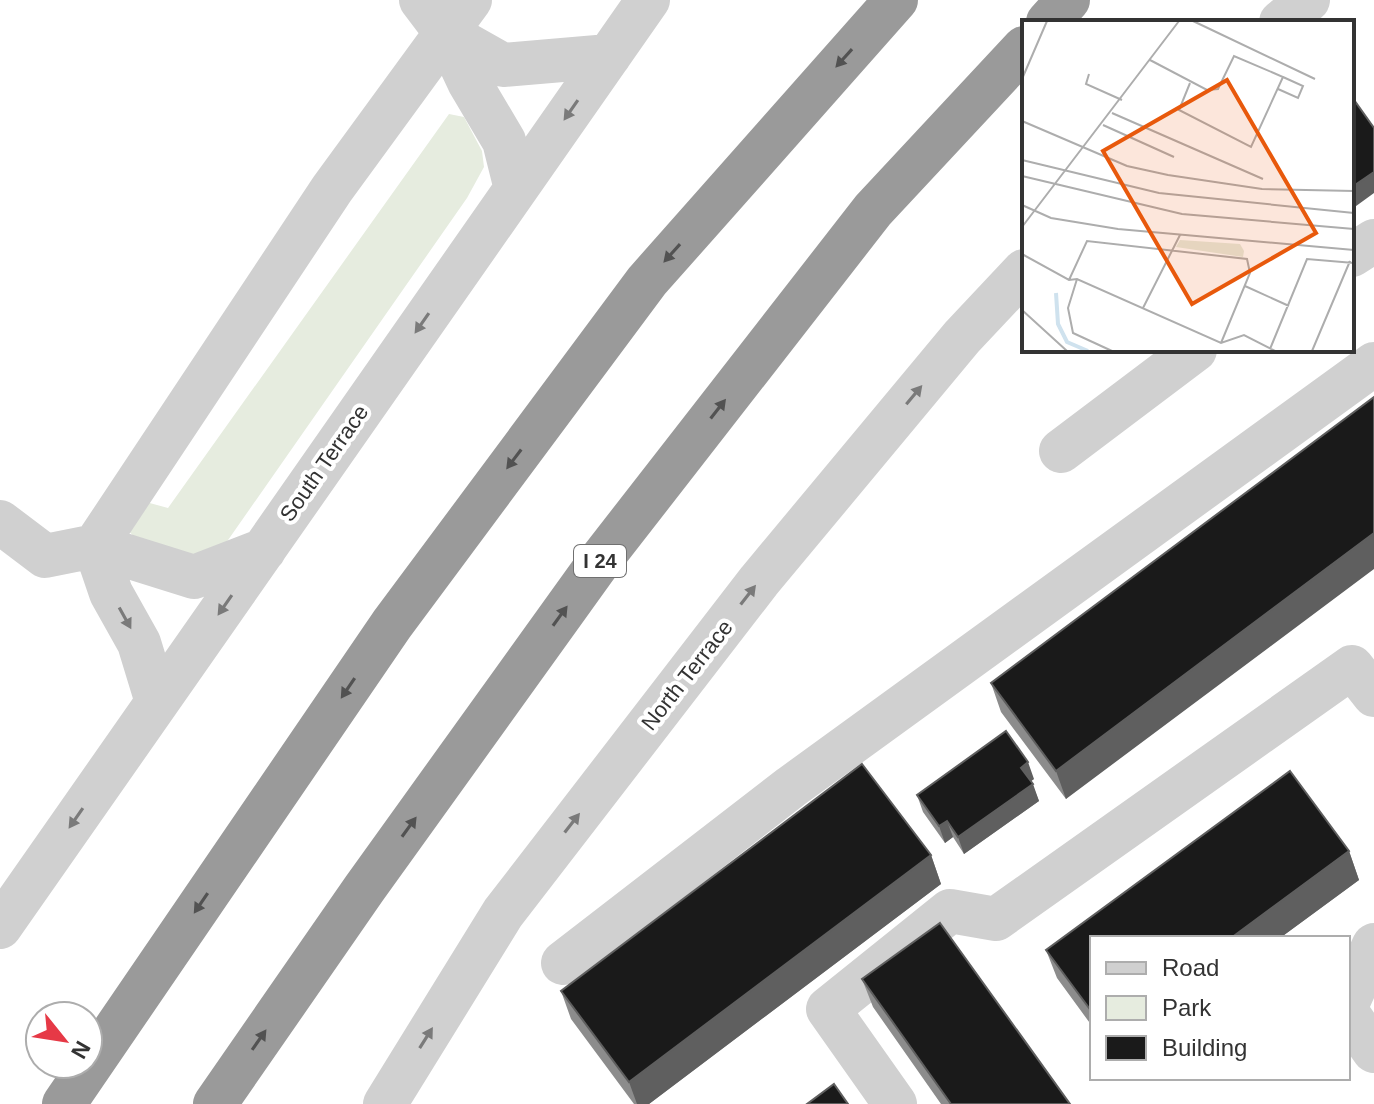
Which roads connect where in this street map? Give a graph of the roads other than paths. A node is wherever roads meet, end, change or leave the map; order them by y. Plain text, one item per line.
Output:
1 (648, 0) edge
2 (896, 0) edge
3 (1068, 0) edge
4 (1308, 0) edge
5 (446, 11) edge
6 (1050, 20) edge
7 (1283, 20) edge
8 (1022, 50) edge
9 (609, 56) junction
10 (516, 189) junction
11 (1374, 241) edge
12 (1354, 254) edge
13 (1022, 273) edge
14 (1192, 352) edge
15 (1374, 364) edge
16 (1061, 451) dead end
17 (0, 522) edge
18 (95, 546) junction
19 (264, 550) junction
20 (1374, 695) edge
21 (157, 702) junction
22 (0, 927) edge
23 (1374, 945) edge
24 (563, 963) dead end
25 (1350, 998) edge
26 (1350, 1017) edge
27 (1374, 1051) edge
28 (64, 1104) edge
29 (215, 1104) edge
30 (385, 1104) edge
31 (895, 1104) edge

1 - 9 street, South Terrace
2 -> 28 highway
3 - 6 highway
4 - 7 street
5 - 9 street
5 - 10 street
5 - 18 street
29 -> 8 highway, I 24
9 -> 10 street, South Terrace
10 -> 19 street, South Terrace
11 - 12 street
30 -> 13 street, North Terrace
14 - 16 street
15 - 24 street
17 - 18 street
18 - 19 street
18 -> 21 street
19 -> 21 street, South Terrace
20 - 31 street
21 -> 22 street, South Terrace
23 - 25 street
26 - 27 street

